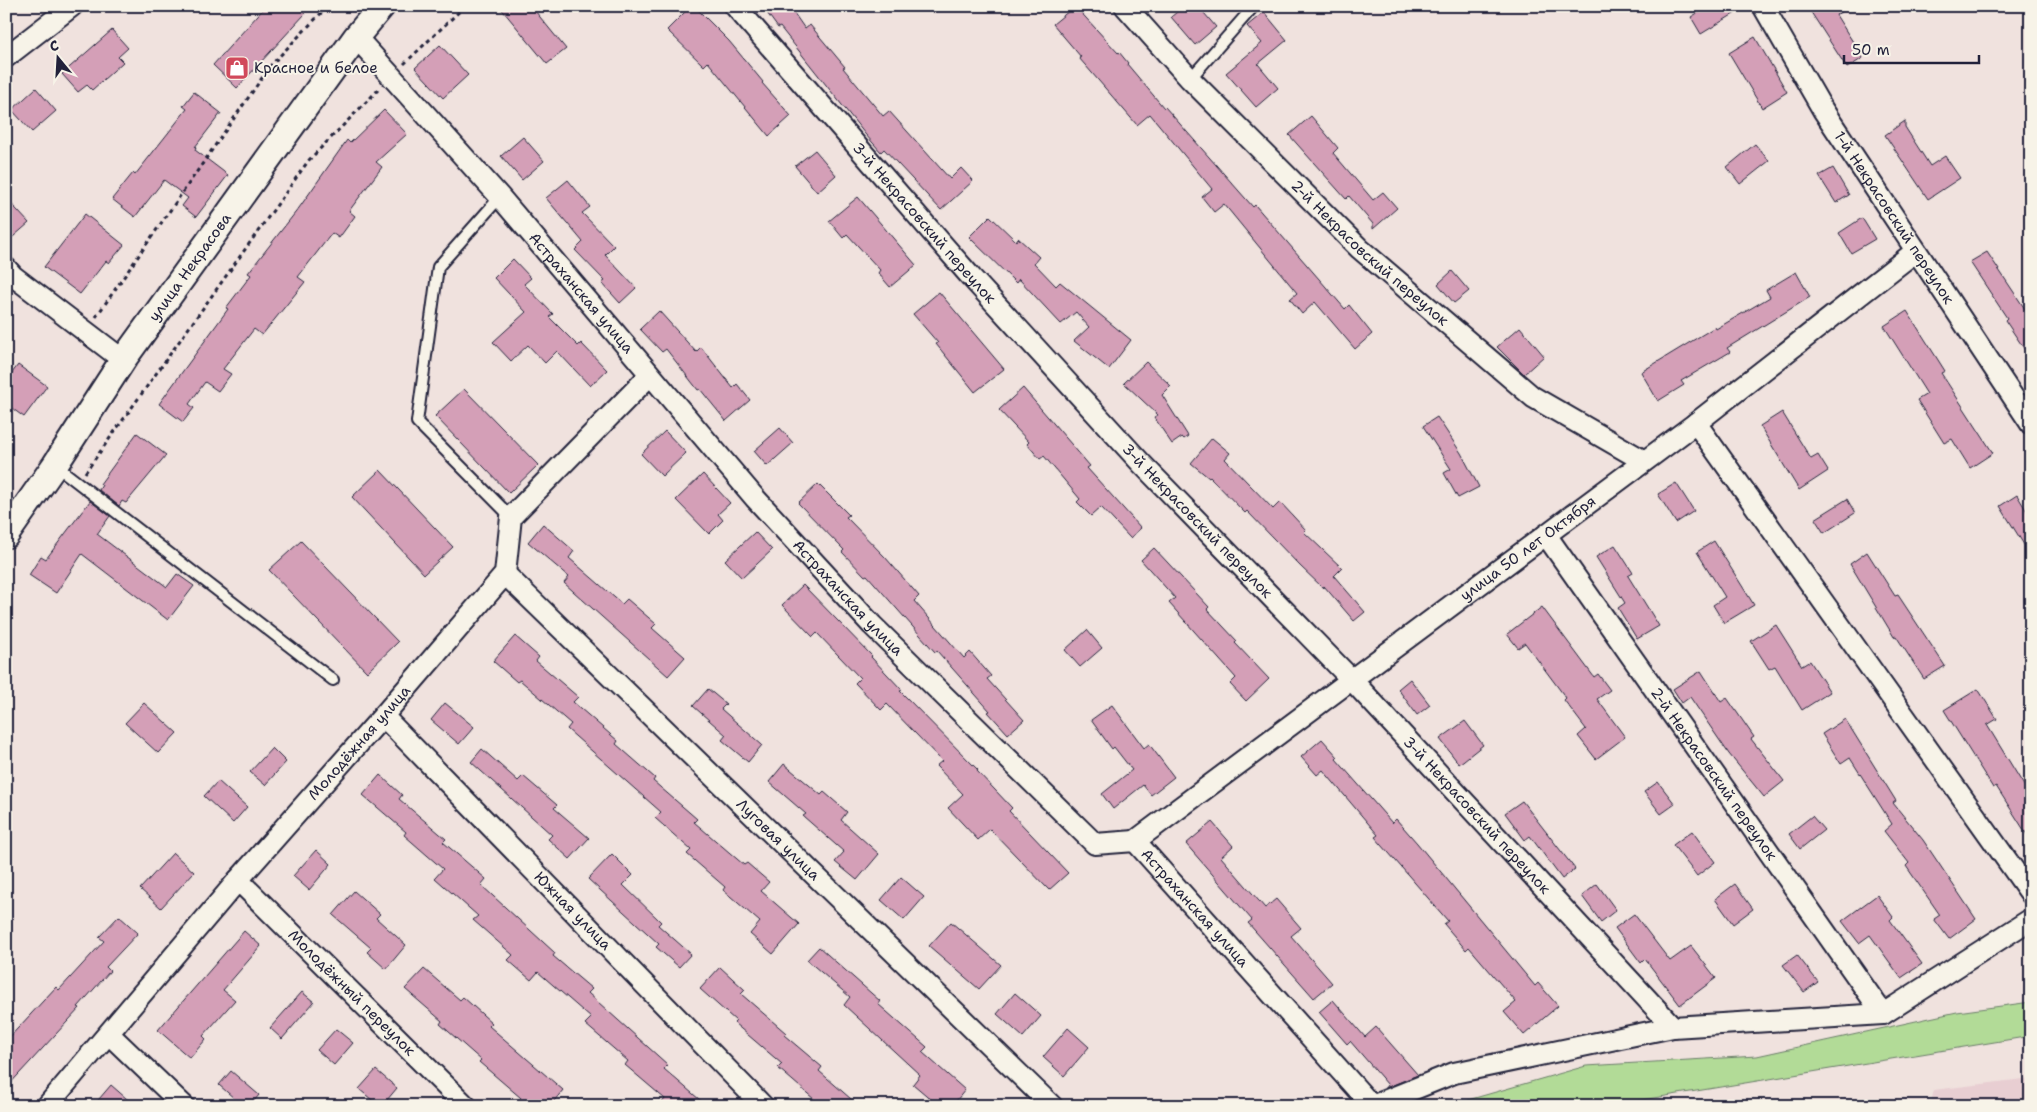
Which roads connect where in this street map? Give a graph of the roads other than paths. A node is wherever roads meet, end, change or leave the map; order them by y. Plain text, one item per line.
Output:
1 (72, 6) edge
2 (382, 6) edge
3 (735, 6) edge
4 (1125, 6) edge
5 (1254, 6) edge
6 (1762, 6) edge
7 (356, 37) junction
8 (6, 57) edge
9 (1190, 79) junction
10 (500, 197) junction
11 (1916, 251) junction
12 (8, 274) edge
13 (123, 360) junction
14 (649, 376) junction
15 (1696, 423) junction
16 (2031, 424) edge
17 (1644, 461) junction
18 (55, 465) junction
19 (511, 517) junction
20 (6, 535) edge
21 (1546, 535) junction
22 (505, 574) junction
23 (1350, 678) junction
24 (333, 680) dead end
25 (383, 716) junction
26 (1135, 841) junction
27 (238, 880) junction
28 (2031, 894) edge
29 (2031, 919) edge
30 (1883, 1014) junction
31 (1673, 1027) junction
32 (110, 1034) junction
33 (47, 1106) edge
34 (184, 1106) edge
35 (466, 1106) edge
36 (763, 1106) edge
37 (1052, 1106) edge
38 (1372, 1106) edge

1 - 8 street
2 - 7 street, улица Некрасова
3 - 23 street, 3-й Некрасовский переулок
4 - 9 street, 2-й Некрасовский переулок
5 - 9 lane
6 - 11 street, 1-й Некрасовский переулок
7 - 10 street, Астраханская улица
7 - 13 street, улица Некрасова
9 - 17 street, 2-й Некрасовский переулок
10 - 14 street, Астраханская улица
10 - 19 lane
11 - 15 street, улица 50 лет Октября
11 - 16 street, 1-й Некрасовский переулок
12 - 13 street
13 - 18 street, улица Некрасова
14 - 19 street
14 - 26 street, Астраханская улица
15 - 17 street, улица 50 лет Октября
15 - 28 street
17 - 21 street, улица 50 лет Октября
18 - 20 street, улица Некрасова
18 - 24 lane
19 - 22 street
21 - 23 street, улица 50 лет Октября
21 - 30 street, 2-й Некрасовский переулок
22 - 25 street, Молодёжная улица
22 - 37 street, Луговая улица
23 - 26 street, улица 50 лет Октября
23 - 31 street, 3-й Некрасовский переулок
25 - 27 street, Молодёжная улица
25 - 36 street, Южная улица
26 - 38 street, Астраханская улица
27 - 32 street, Молодёжная улица
27 - 35 street, Молодёжный переулок
29 - 30 street
30 - 31 street
31 - 38 street
32 - 33 street, Молодёжная улица
32 - 34 street

